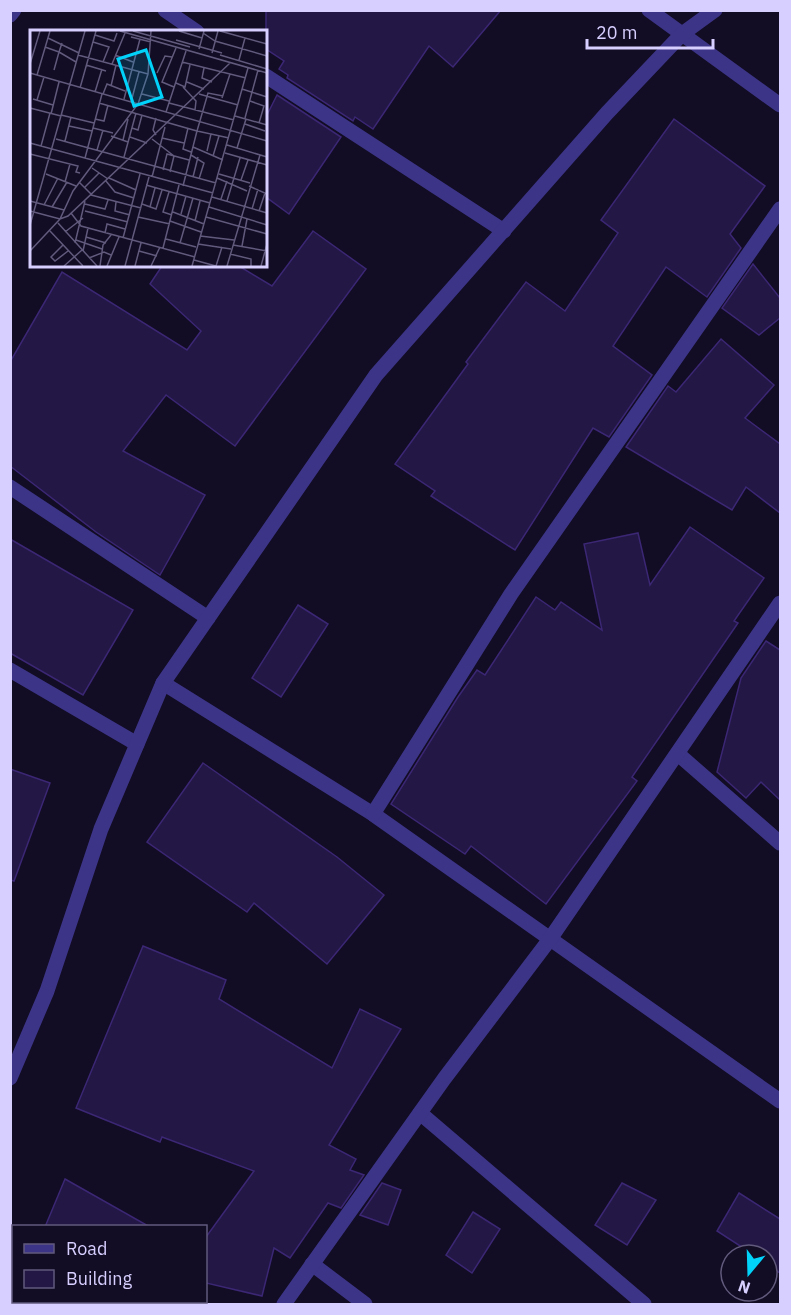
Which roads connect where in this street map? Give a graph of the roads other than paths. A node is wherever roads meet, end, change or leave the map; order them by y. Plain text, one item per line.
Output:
1 (14, 10) edge
2 (165, 10) edge
3 (649, 10) edge
4 (715, 10) edge
5 (10, 15) edge
6 (194, 30) edge
7 (682, 34) junction
8 (267, 77) edge
9 (780, 105) edge
10 (780, 209) edge
11 (504, 231) junction
12 (10, 487) edge
13 (780, 603) edge
14 (208, 618) junction
15 (10, 670) edge
16 (163, 683) junction
17 (137, 744) junction
18 (678, 754) junction
19 (373, 814) junction
20 (780, 843) edge
21 (550, 939) junction
22 (10, 1078) edge
23 (780, 1101) edge
24 (420, 1113) junction
25 (312, 1264) junction
26 (285, 1305) edge
27 (365, 1305) edge
28 (644, 1305) edge

1 - 5 street
2 - 6 street
3 - 7 street
4 - 7 street
7 - 9 street
7 - 11 street
8 - 11 street
10 - 19 street
11 - 14 street
12 - 14 street
13 - 18 street
14 - 16 street
15 - 17 street
16 - 17 street
16 - 19 street
17 - 22 street
18 - 20 street
18 - 21 street
19 - 21 street
21 - 23 street
21 - 24 street
24 - 25 street
24 - 28 street
25 - 26 street
25 - 27 street

